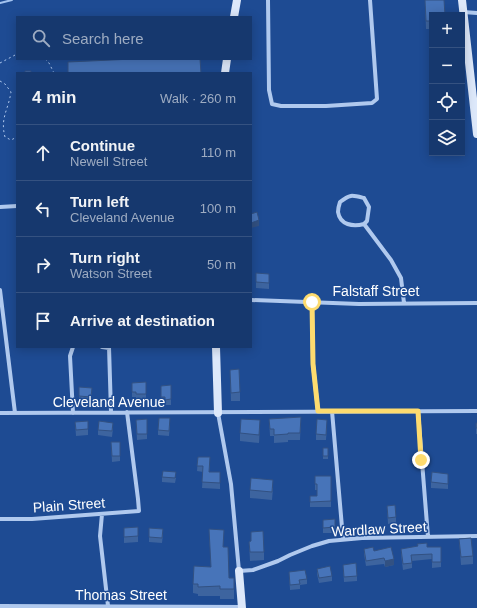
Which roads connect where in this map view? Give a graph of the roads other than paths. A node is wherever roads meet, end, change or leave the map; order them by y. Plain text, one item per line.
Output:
1 (237, 0) edge
2 (268, 0) edge
3 (370, 0) edge
4 (462, 0) edge
5 (463, 12) edge
6 (465, 12) edge
7 (477, 13) edge
8 (234, 16) edge
9 (465, 27) edge
10 (227, 60) edge
11 (224, 72) edge
12 (475, 100) edge
13 (477, 134) edge
14 (16, 206) edge
15 (0, 207) edge
16 (364, 224) junction
17 (0, 290) edge
18 (252, 300) edge
19 (312, 302) junction
20 (404, 303) junction
21 (477, 303) edge
22 (73, 348) edge
23 (109, 348) edge
24 (216, 348) edge
25 (318, 411) junction
26 (332, 411) junction
27 (418, 411) junction
28 (477, 411) edge
29 (111, 412) junction
30 (127, 412) junction
31 (0, 413) edge
32 (15, 413) junction
33 (73, 413) junction
34 (218, 413) junction
35 (102, 514) junction
36 (0, 519) edge
37 (477, 536) edge
38 (428, 537) junction
39 (343, 539) junction
40 (239, 572) junction
41 (0, 606) edge
42 (108, 606) junction
43 (242, 607) edge

1 - 8 street
2 - 3 street
4 - 5 street
6 - 7 street
9 - 12 street
10 - 11 street
12 - 13 street
14 - 15 street
16 - 16 street
16 - 20 street
17 - 32 street
18 - 19 street, Falstaff Street
19 - 20 street, Falstaff Street
19 - 25 street
20 - 21 street, Falstaff Street
22 - 33 street
23 - 29 street
24 - 34 street
25 - 26 street, Cleveland Avenue
25 - 34 street, Cleveland Avenue
26 - 27 street, Cleveland Avenue
26 - 39 street
27 - 28 street, Cleveland Avenue
27 - 38 street
29 - 30 street, Cleveland Avenue
29 - 33 street, Cleveland Avenue
30 - 34 street, Cleveland Avenue
30 - 35 street, Plain Street
31 - 32 street, Cleveland Avenue
32 - 33 street, Cleveland Avenue
34 - 40 street
35 - 36 street, Plain Street
35 - 42 street
37 - 38 street, Wardlaw Street
38 - 39 street, Wardlaw Street
39 - 40 street, Wardlaw Street
40 - 43 street
41 - 42 street, Thomas Street
42 - 43 street, Thomas Street

